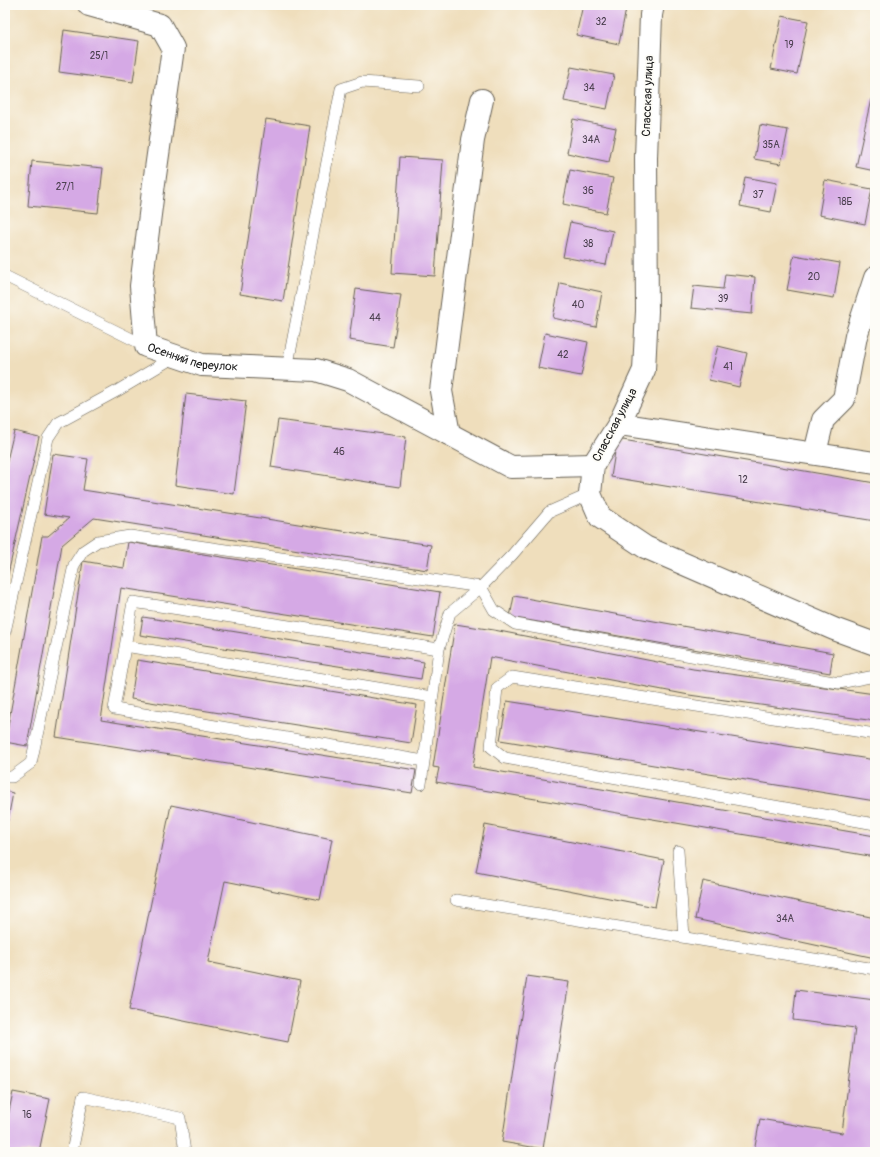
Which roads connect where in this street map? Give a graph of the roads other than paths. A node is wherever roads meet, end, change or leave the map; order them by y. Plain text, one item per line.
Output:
1 (89, 5) edge
2 (653, 5) edge
3 (419, 86) dead end
4 (482, 100) dead end
5 (5, 276) edge
6 (875, 278) edge
7 (146, 346) junction
8 (176, 356) junction
9 (287, 369) junction
10 (619, 424) junction
11 (449, 434) junction
12 (815, 453) junction
13 (875, 463) edge
14 (593, 465) junction
15 (590, 494) junction
16 (481, 587) junction
17 (5, 632) edge
18 (875, 644) edge
19 (125, 646) junction
20 (439, 649) junction
21 (875, 676) edge
22 (432, 697) junction
23 (875, 734) edge
24 (424, 761) junction
25 (5, 777) edge
26 (421, 784) dead end
27 (875, 824) edge
28 (678, 852) dead end
29 (456, 900) dead end
30 (684, 937) junction
31 (875, 969) edge
32 (72, 1152) edge
33 (185, 1152) edge

1 - 7 street, Осенний переулок
2 - 10 street, Спасская улица
3 - 9 lane
4 - 11 street
5 - 7 lane
6 - 12 street
7 - 8 street, Осенний переулок
8 - 9 street, Осенний переулок
8 - 17 lane
9 - 11 street, Осенний переулок
10 - 12 street
10 - 14 street, Спасская улица
11 - 14 street, Осенний переулок
12 - 13 street
14 - 15 street, Спасская улица
15 - 16 lane
15 - 18 street, Спасская улица
16 - 20 lane
16 - 21 lane
16 - 25 lane
19 - 20 lane
19 - 22 lane
19 - 24 lane
20 - 22 lane
22 - 24 lane
23 - 27 lane
24 - 26 lane
28 - 30 lane
29 - 30 lane
30 - 31 lane
32 - 33 lane

